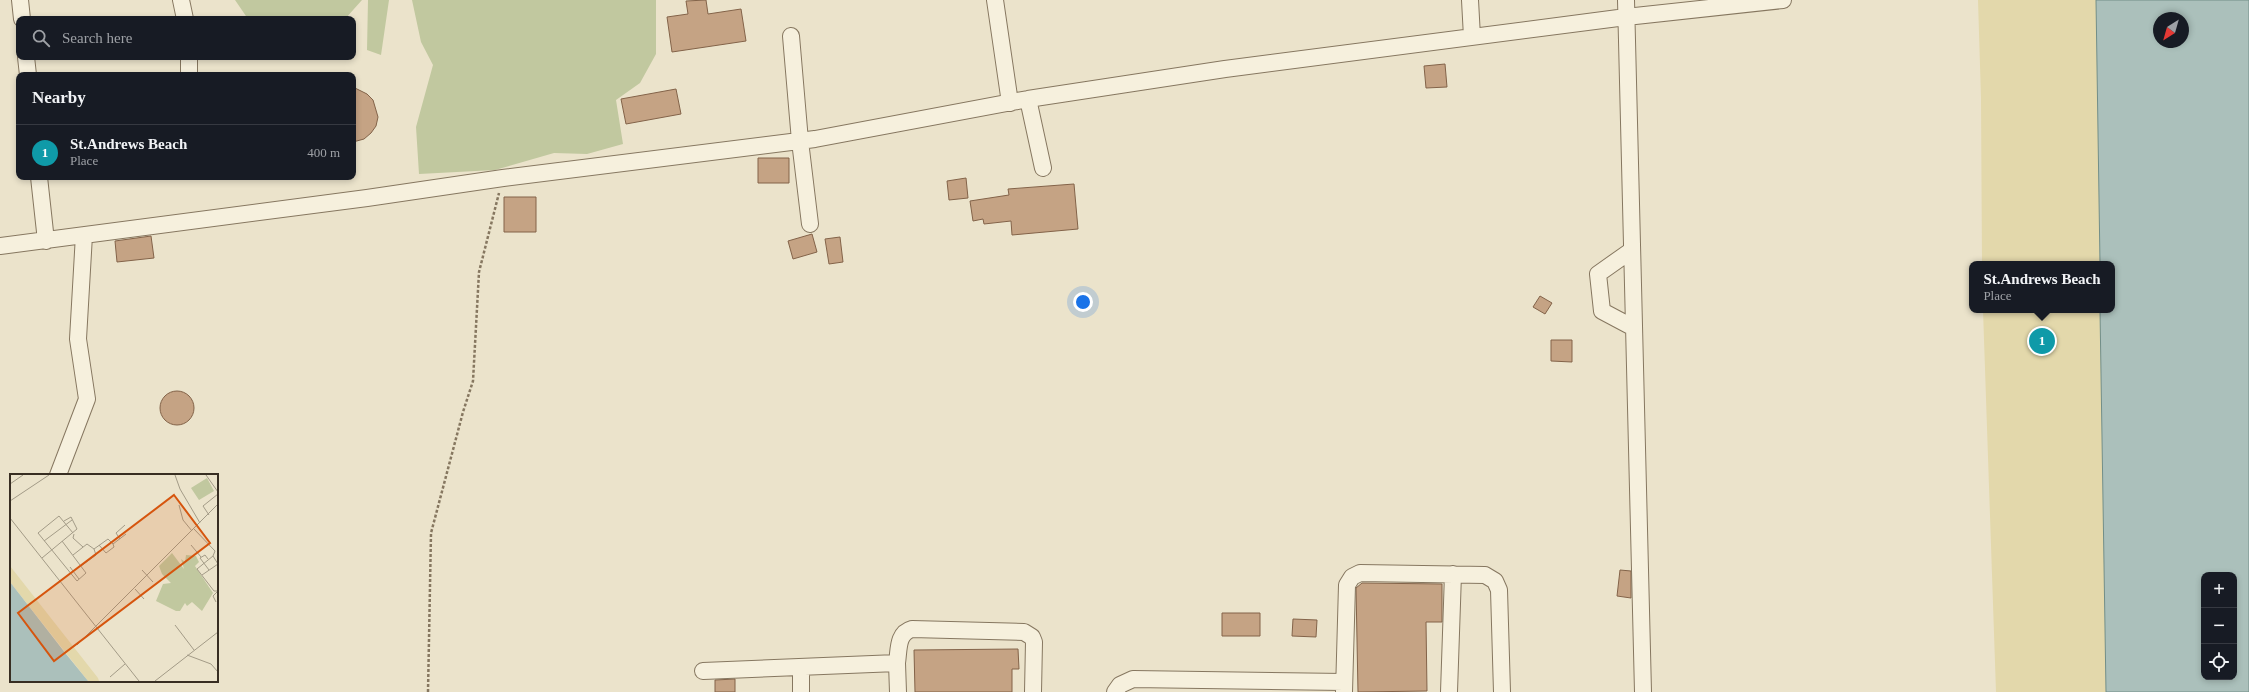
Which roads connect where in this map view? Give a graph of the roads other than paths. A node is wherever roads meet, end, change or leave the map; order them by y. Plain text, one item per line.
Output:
1 (20, 0) edge
2 (182, 0) edge
3 (995, 0) edge
4 (1470, 0) edge
5 (1626, 0) edge
6 (1783, 0) edge
7 (22, 16) edge
8 (185, 16) edge
9 (1626, 18) junction
10 (791, 36) dead end
11 (1472, 37) junction
12 (26, 60) edge
13 (189, 60) edge
14 (28, 72) edge
15 (189, 72) edge
16 (1028, 99) junction
17 (1010, 103) junction
18 (800, 141) junction
19 (1043, 168) dead end
20 (39, 180) edge
21 (810, 224) dead end
22 (84, 236) junction
23 (46, 241) junction
24 (0, 246) edge
25 (1632, 250) junction
26 (1634, 328) junction
27 (58, 474) edge
28 (1452, 574) junction
29 (897, 663) junction
30 (801, 668) junction
31 (702, 671) dead end
32 (1344, 687) edge
33 (801, 692) edge
34 (898, 692) edge
35 (1033, 692) edge
36 (1115, 692) edge
37 (1449, 692) edge
38 (1502, 692) edge
39 (1643, 692) edge

1 - 7 street
2 - 8 street
3 - 17 street
4 - 11 street
5 - 9 street
6 - 9 street
9 - 11 street
9 - 25 street
10 - 18 street
11 - 16 street
12 - 14 street
13 - 15 street
16 - 17 street
16 - 19 street
17 - 18 street
18 - 21 street
18 - 22 street
20 - 23 street
22 - 23 street
22 - 27 street
23 - 24 street
25 - 26 street
25 - 26 street
26 - 39 street
28 - 32 street
28 - 37 street
28 - 38 street
29 - 30 street
29 - 34 street
29 - 35 street
30 - 31 street
30 - 33 street
32 - 36 street

